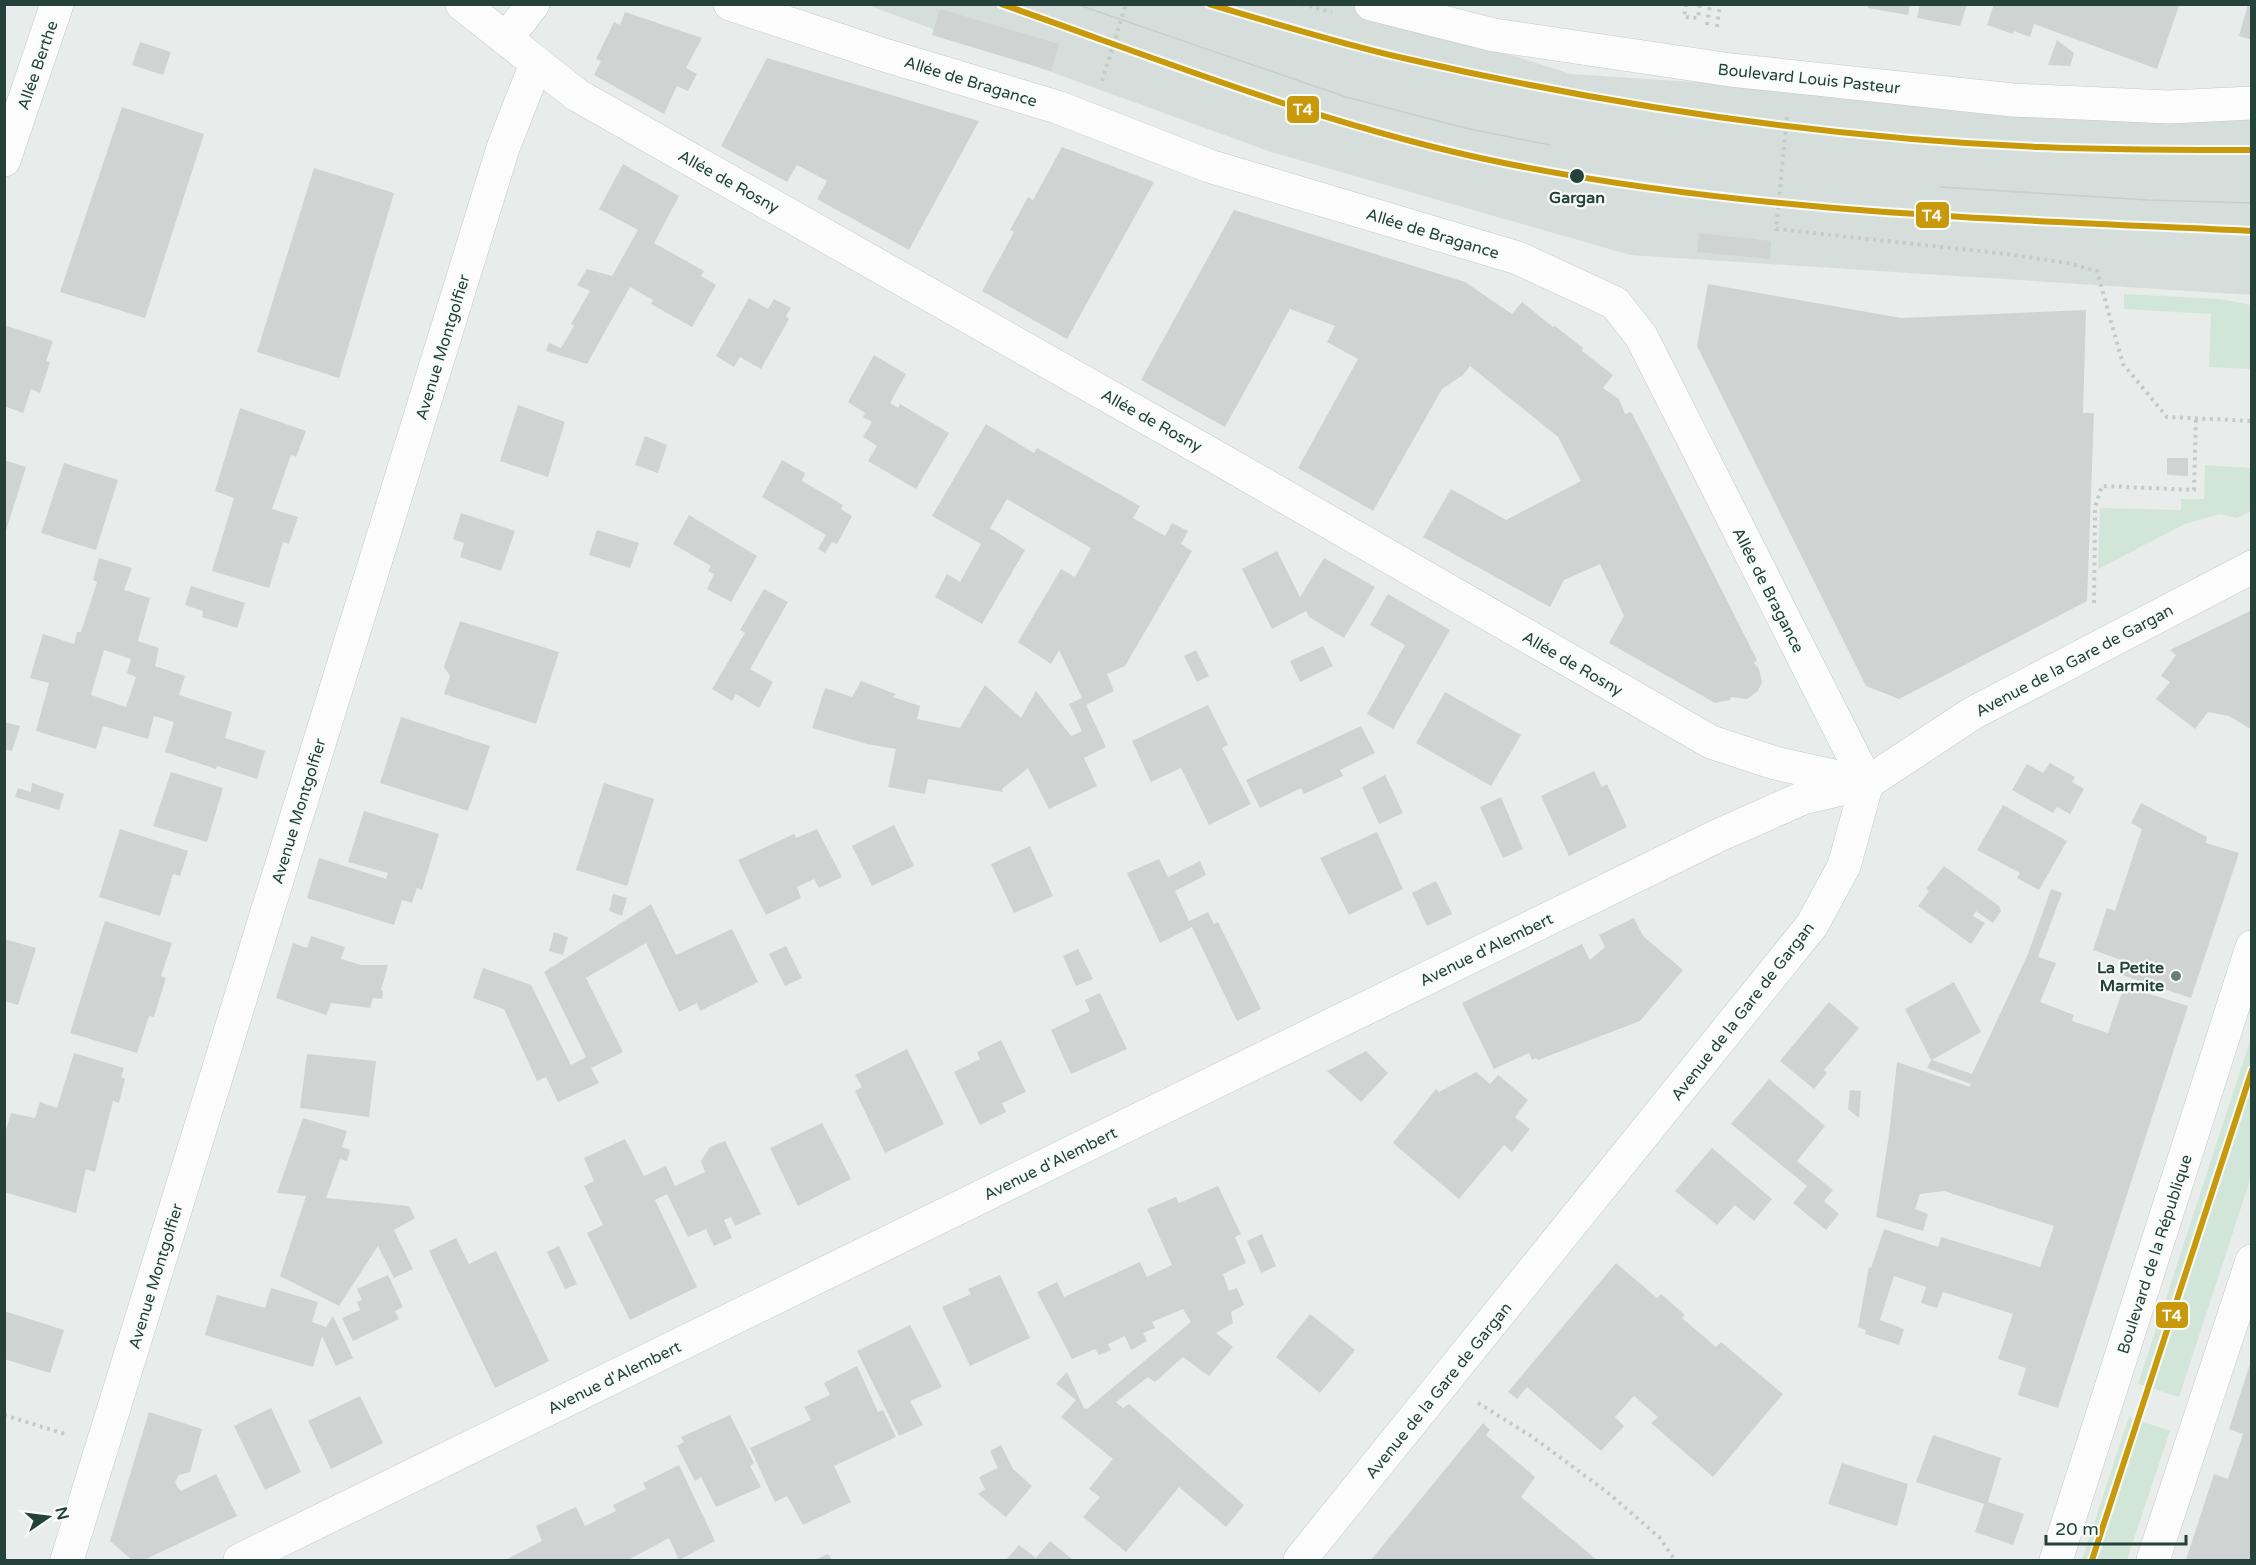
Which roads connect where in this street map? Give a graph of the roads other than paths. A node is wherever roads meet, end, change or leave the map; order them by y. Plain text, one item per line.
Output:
1 (57, 4) edge
2 (462, 4) edge
3 (533, 4) edge
4 (730, 4) edge
5 (1371, 4) edge
6 (507, 39) junction
7 (536, 64) junction
8 (2252, 103) edge
9 (4, 160) edge
10 (2252, 567) edge
11 (1867, 783) junction
12 (2252, 947) edge
13 (2252, 1261) edge
14 (67, 1560) edge
15 (240, 1560) edge
16 (1300, 1560) edge
17 (2056, 1560) edge
18 (2153, 1560) edge

1 - 9 street, Allée Berthe
2 - 6 street, Allée de Rosny
3 - 6 street
4 - 11 street, Allée de Bragance
5 - 8 street, Boulevard Louis Pasteur
6 - 7 street, Allée de Rosny
7 - 11 street, Allée de Rosny
7 - 14 street, Avenue Montgolfier
10 - 11 street, Avenue de la Gare de Gargan
11 - 15 street, Avenue d'Alembert
11 - 16 street, Avenue de la Gare de Gargan
12 - 17 street, Boulevard de la République
13 - 18 street

